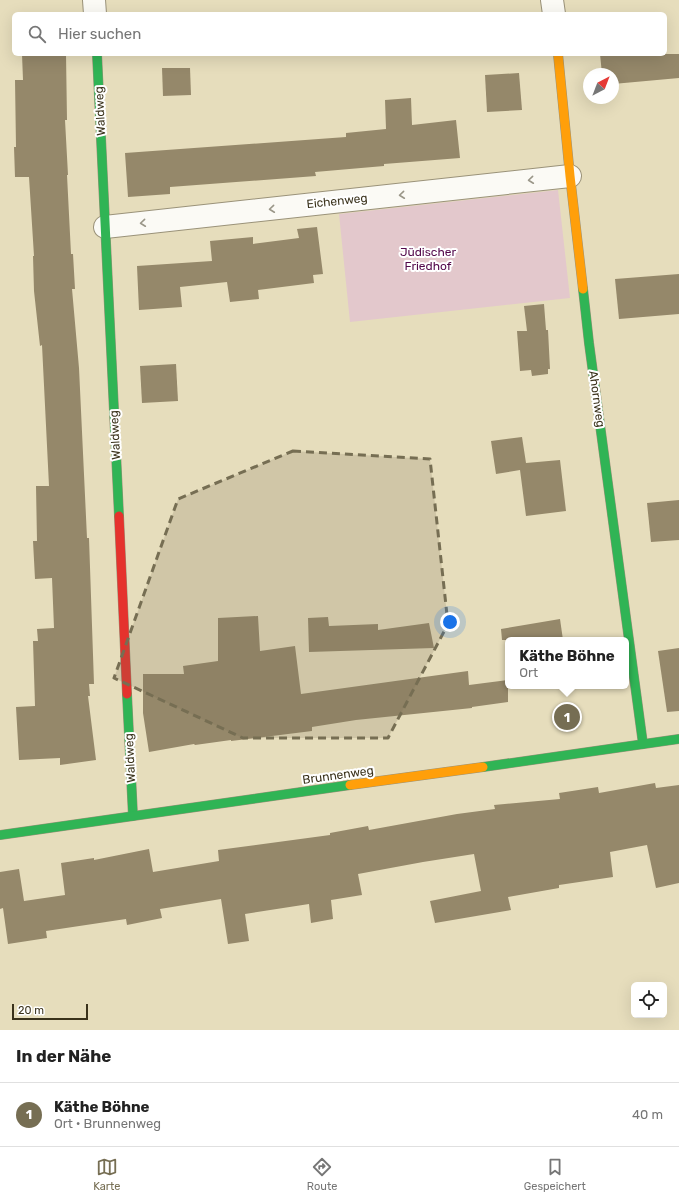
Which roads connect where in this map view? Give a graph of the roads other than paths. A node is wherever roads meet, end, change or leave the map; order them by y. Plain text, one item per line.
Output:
1 (94, 0) edge
2 (552, 0) edge
3 (95, 12) edge
4 (554, 12) edge
5 (97, 56) edge
6 (558, 56) edge
7 (570, 176) junction
8 (105, 227) junction
9 (629, 637) edge
10 (629, 640) edge
11 (679, 739) edge
12 (643, 744) junction
13 (133, 816) junction
14 (0, 835) edge

1 - 3 street
2 - 4 street
5 - 8 street, Waldweg
6 - 7 street, Ahornweg
7 -> 8 street, Eichenweg
7 - 9 street, Ahornweg
8 - 13 street, Waldweg
10 - 12 street, Ahornweg
11 - 12 street, Brunnenweg
12 - 13 street, Brunnenweg
13 - 14 street, Brunnenweg

